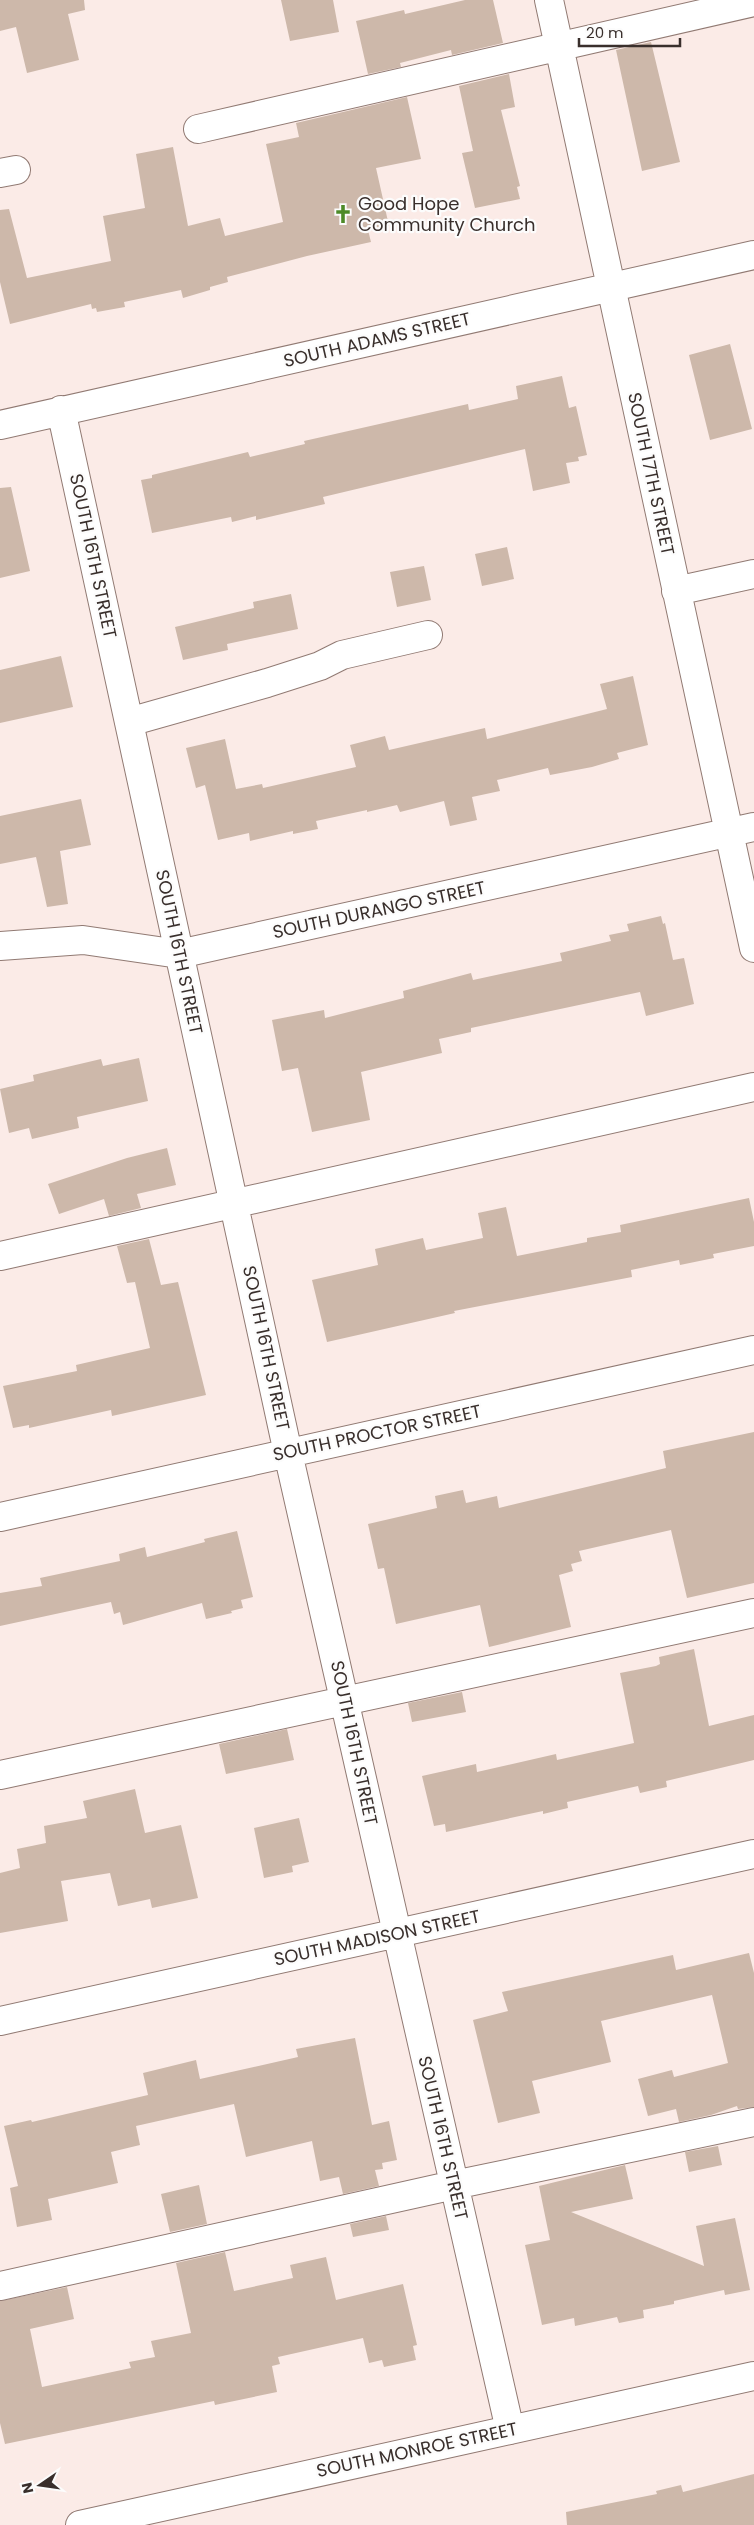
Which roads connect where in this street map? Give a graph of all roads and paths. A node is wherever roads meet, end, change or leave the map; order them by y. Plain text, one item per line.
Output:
1 (549, 0) edge
2 (754, 2) edge
3 (559, 46) junction
4 (198, 128) dead end
5 (754, 255) edge
6 (610, 287) junction
7 (61, 410) junction
8 (0, 425) edge
9 (754, 574) edge
10 (676, 591) junction
11 (428, 634) dead end
12 (129, 722) junction
13 (741, 830) edge
14 (0, 946) edge
15 (754, 948) edge
16 (179, 954) junction
17 (754, 1088) edge
18 (235, 1204) junction
19 (0, 1256) edge
20 (754, 1350) edge
21 (288, 1453) junction
22 (0, 1517) edge
23 (754, 1613) edge
24 (345, 1700) junction
25 (0, 1775) edge
26 (754, 1854) edge
27 (396, 1934) junction
28 (0, 2021) edge
29 (754, 2122) edge
30 (454, 2185) junction
31 (0, 2286) edge
32 (754, 2376) edge
33 (510, 2430) junction
34 (80, 2525) edge

1 - 3 street, SOUTH 17TH STREET
2 - 3 street
3 - 4 street
3 - 6 street, SOUTH 17TH STREET
5 - 6 street, SOUTH ADAMS STREET
6 - 7 street, SOUTH ADAMS STREET
6 - 10 street, SOUTH 17TH STREET
7 - 8 street, SOUTH ADAMS STREET
7 - 12 street, SOUTH 16TH STREET
9 - 10 street
10 - 13 street, SOUTH 17TH STREET
11 - 12 street
12 - 16 street, SOUTH 16TH STREET
13 - 15 street, SOUTH 17TH STREET
13 - 16 street, SOUTH DURANGO STREET
14 - 16 street, SOUTH DURANGO STREET
16 - 18 street, SOUTH 16TH STREET
17 - 18 street
18 - 19 street
18 - 21 street, SOUTH 16TH STREET
20 - 21 street, SOUTH PROCTOR STREET
21 - 22 street, SOUTH PROCTOR STREET
21 - 24 street, SOUTH 16TH STREET
23 - 24 street
24 - 25 street
24 - 27 street, SOUTH 16TH STREET
26 - 27 street, SOUTH MADISON STREET
27 - 28 street, SOUTH MADISON STREET
27 - 30 street, SOUTH 16TH STREET
29 - 30 street
30 - 31 street
30 - 33 street, SOUTH 16TH STREET
32 - 33 street, SOUTH MONROE STREET
33 - 34 street, SOUTH MONROE STREET

